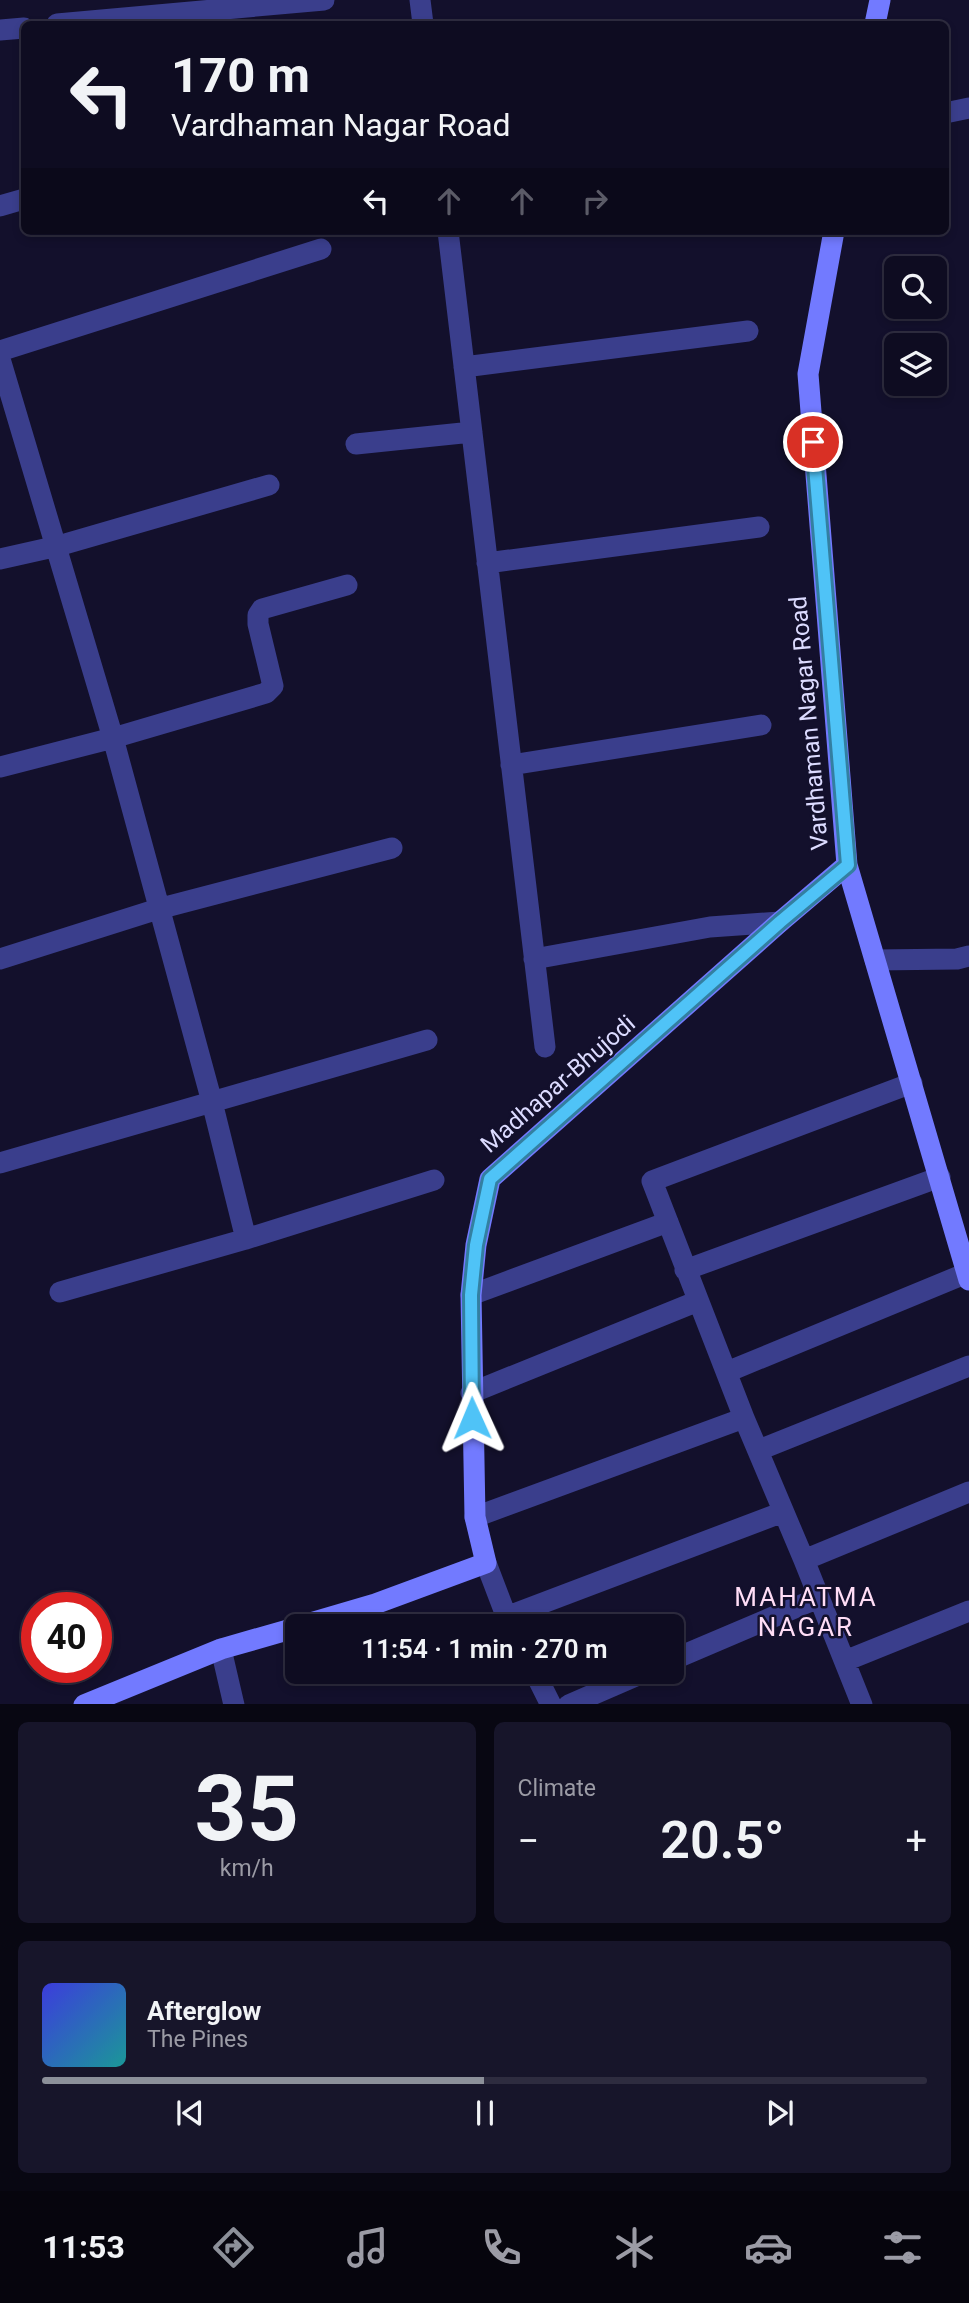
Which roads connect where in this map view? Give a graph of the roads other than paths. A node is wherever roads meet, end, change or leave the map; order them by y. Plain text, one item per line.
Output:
1 (324, 0) edge
2 (420, 0) edge
3 (880, 0) edge
4 (189, 6) edge
5 (262, 14) edge
6 (79, 21) edge
7 (423, 21) edge
8 (876, 21) edge
9 (21, 28) edge
10 (0, 30) edge
11 (969, 108) edge
12 (949, 112) edge
13 (21, 200) edge
14 (0, 206) edge
15 (448, 235) edge
16 (833, 235) edge
17 (321, 249) dead end
18 (748, 331) dead end
19 (0, 351) edge
20 (0, 359) edge
21 (464, 367) junction
22 (472, 432) junction
23 (356, 444) dead end
24 (269, 485) dead end
25 (759, 527) dead end
26 (58, 545) junction
27 (0, 559) edge
28 (487, 563) junction
29 (347, 585) dead end
30 (761, 725) dead end
31 (113, 738) junction
32 (511, 765) junction
33 (0, 766) edge
34 (392, 848) dead end
35 (848, 865) junction
36 (158, 909) junction
37 (780, 922) junction
38 (969, 956) edge
39 (0, 958) edge
40 (534, 959) junction
41 (875, 960) junction
42 (427, 1040) dead end
43 (545, 1047) dead end
44 (912, 1083) junction
45 (212, 1101) junction
46 (0, 1163) edge
47 (940, 1177) junction
48 (434, 1180) dead end
49 (668, 1222) junction
50 (246, 1239) junction
51 (685, 1270) junction
52 (968, 1276) edge
53 (60, 1293) dead end
54 (471, 1295) junction
55 (698, 1301) junction
56 (969, 1366) edge
57 (727, 1372) junction
58 (471, 1393) junction
59 (744, 1418) junction
60 (758, 1450) junction
61 (969, 1492) edge
62 (783, 1511) junction
63 (475, 1517) junction
64 (804, 1560) junction
65 (486, 1563) junction
66 (818, 1598) junction
67 (969, 1611) edge
68 (341, 1614) edge
69 (505, 1614) edge
70 (526, 1614) edge
71 (285, 1630) edge
72 (221, 1649) junction
73 (684, 1655) edge
74 (845, 1661) junction
75 (541, 1684) edge
76 (610, 1684) edge
77 (84, 1704) edge
78 (234, 1704) edge
79 (552, 1704) edge
80 (862, 1704) edge

1 - 5 street
2 - 7 street
3 - 8 street
4 - 5 street
4 - 6 street
9 - 10 street
11 - 12 street
13 - 14 street
15 - 21 street
16 - 35 street, Vardhaman Nagar Road
17 - 19 street
18 - 21 street
20 - 26 street
21 - 22 street
22 - 23 street
22 - 28 street
24 - 26 street
25 - 28 street
26 - 27 street
26 - 31 street
28 - 32 street
29 - 31 street
30 - 32 street
31 - 33 street
31 - 36 street
32 - 40 street
34 - 36 street
35 - 37 street, Madhapar-Bhujodi
35 - 41 street, Vardhaman Nagar Road
36 - 39 street
36 - 45 street
37 - 40 street
37 - 54 street, Madhapar-Bhujodi
38 - 41 street
40 - 43 street
41 - 44 street, Vardhaman Nagar Road
42 - 45 street
44 - 47 street, Vardhaman Nagar Road
44 - 49 street
45 - 46 street
45 - 50 street
47 - 51 street
47 - 52 street, Vardhaman Nagar Road
48 - 50 street
49 - 51 street
49 - 54 street
50 - 53 street
51 - 55 street
52 - 57 street
54 - 58 street, Madhapar-Bhujodi
55 - 57 street
55 - 58 street
56 - 60 street
57 - 59 street
58 - 63 street, Madhapar-Bhujodi
59 - 60 street
59 - 63 street
60 - 62 street
61 - 64 street
62 - 64 street
62 - 70 street
63 - 65 street, Madhapar-Bhujodi
64 - 66 street
65 - 68 street
65 - 69 street
66 - 73 street
66 - 74 street
67 - 74 street
71 - 72 street
72 - 77 street
72 - 78 street
74 - 80 street
75 - 79 street
76 - 79 street

